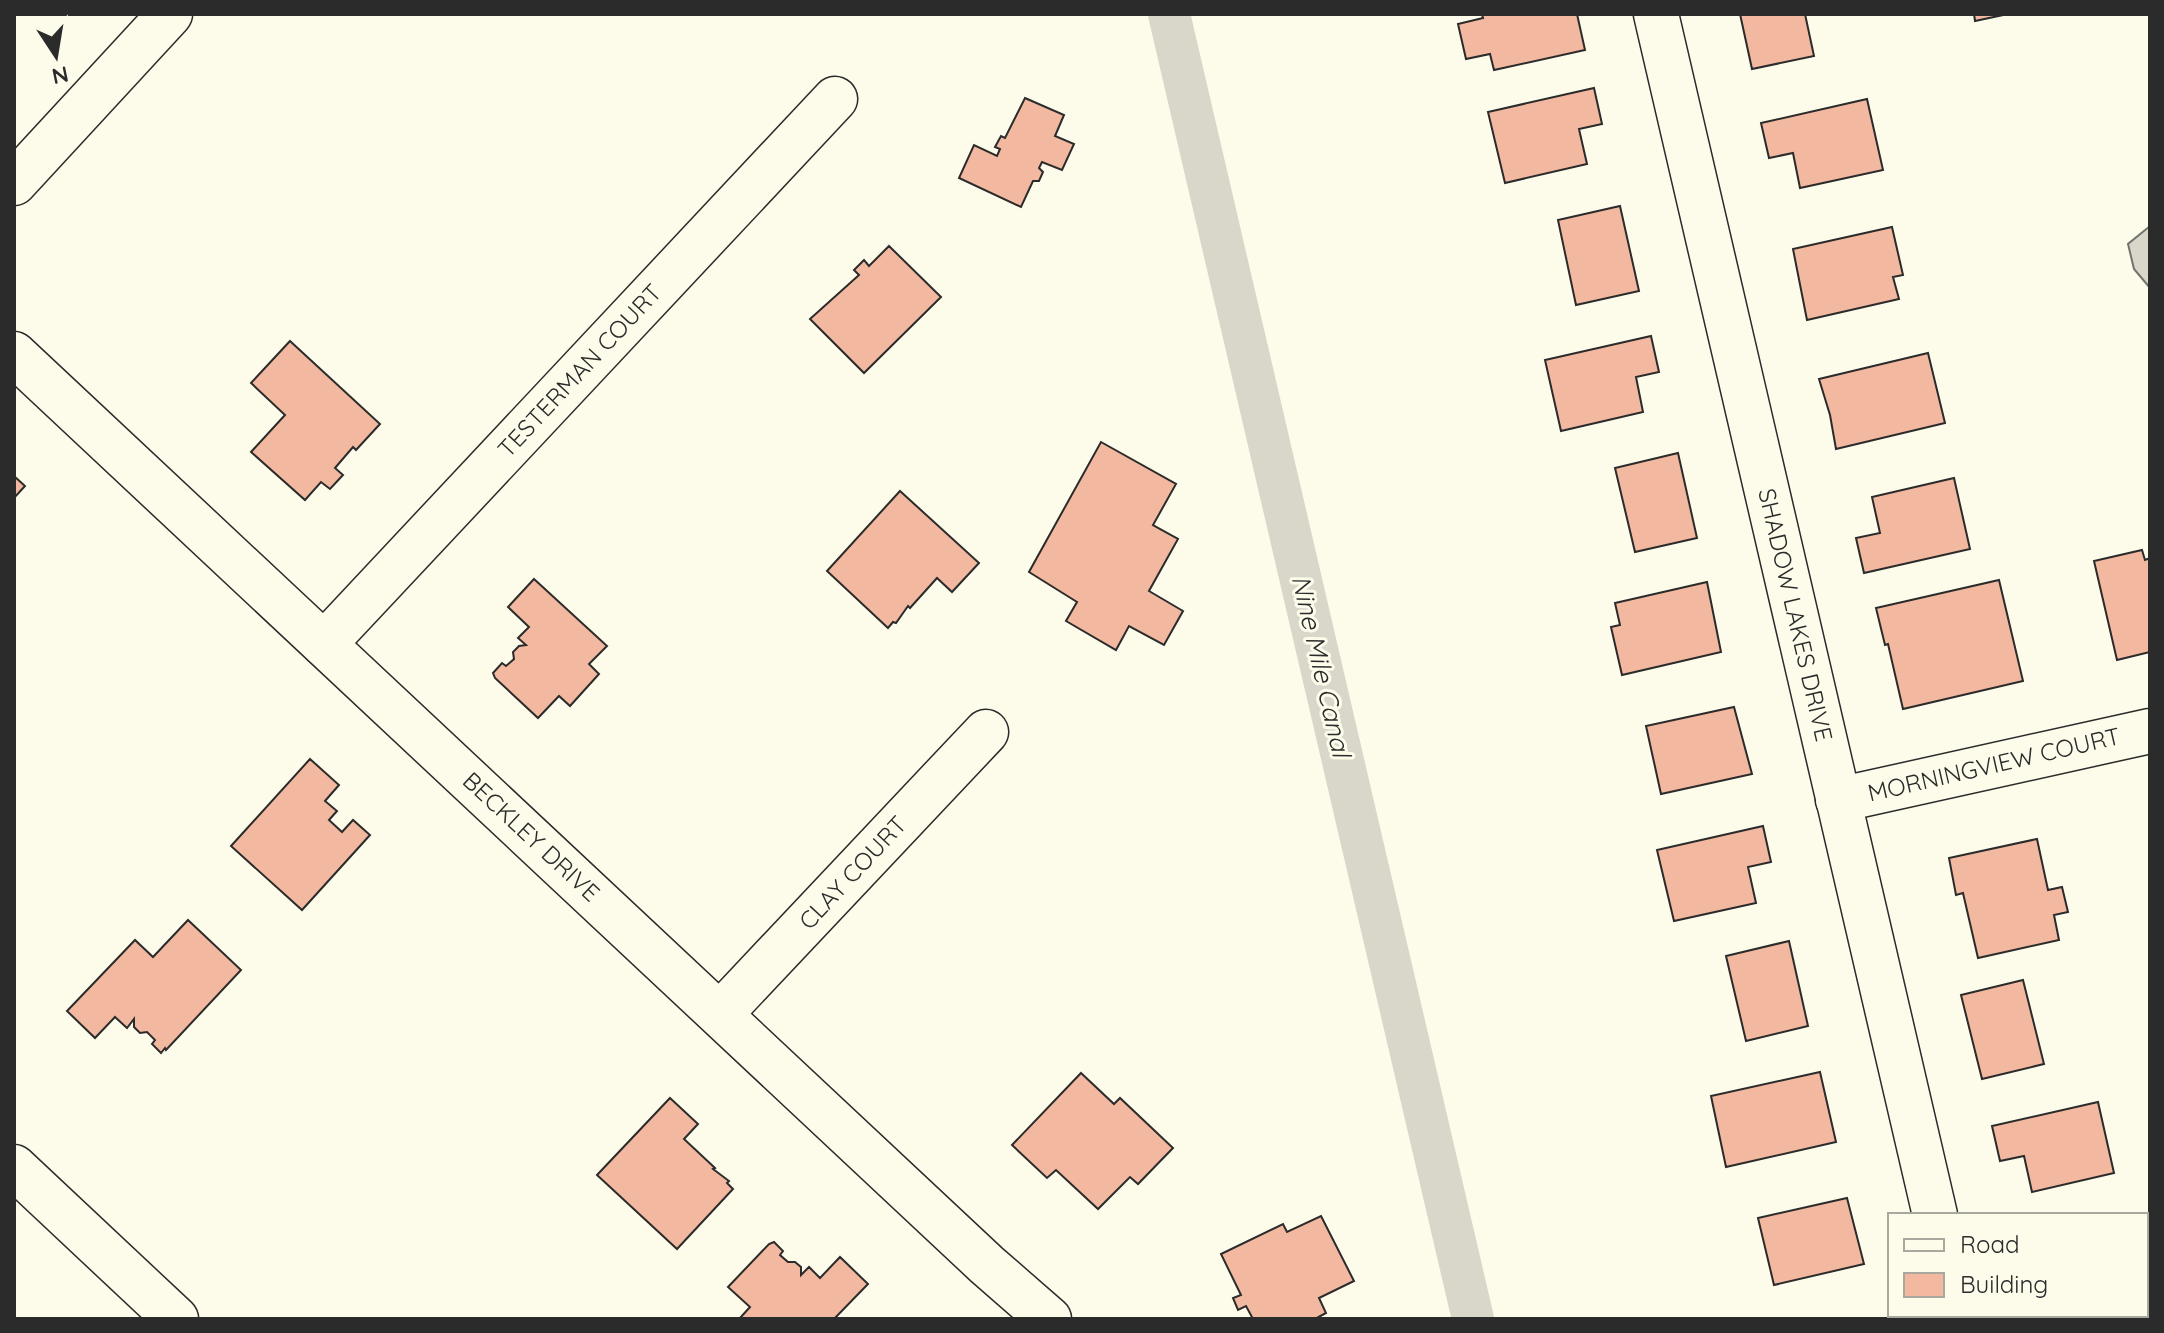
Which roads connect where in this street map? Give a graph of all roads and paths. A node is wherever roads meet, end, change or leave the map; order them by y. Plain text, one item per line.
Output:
1 (170, 14) edge
2 (1656, 14) edge
3 (835, 99) dead end
4 (14, 183) edge
5 (14, 354) edge
6 (324, 644) junction
7 (2150, 731) edge
8 (986, 732) dead end
9 (1838, 800) junction
10 (720, 1014) junction
11 (14, 1167) edge
12 (1935, 1213) edge
13 (176, 1319) edge
14 (1049, 1319) edge

1 - 4 street
2 - 9 street, SHADOW LAKES DRIVE
3 - 6 street, TESTERMAN COURT
5 - 6 street, BECKLEY DRIVE
6 - 10 street, BECKLEY DRIVE
7 - 9 street, MORNINGVIEW COURT
8 - 10 street, CLAY COURT
9 - 12 street, SHADOW LAKES DRIVE
10 - 14 street, BECKLEY DRIVE
11 - 13 street

